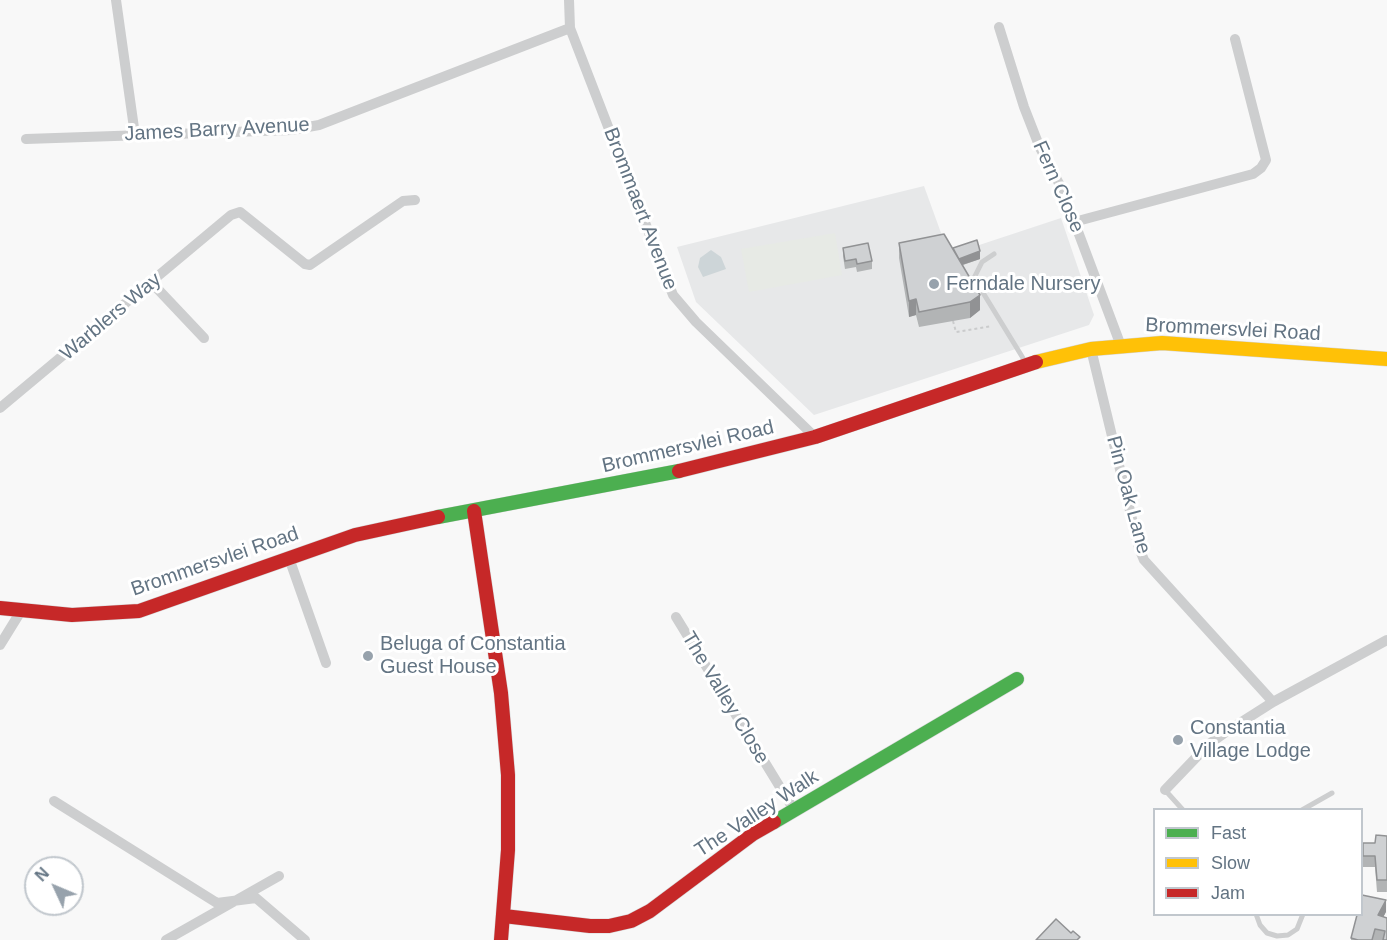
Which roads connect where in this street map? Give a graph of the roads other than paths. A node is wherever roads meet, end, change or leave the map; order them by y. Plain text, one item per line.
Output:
1 (116, 0) edge
2 (568, 0) edge
3 (999, 27) dead end
4 (570, 28) junction
5 (1235, 39) dead end
6 (135, 135) junction
7 (26, 139) dead end
8 (415, 200) dead end
9 (1074, 222) junction
10 (994, 254) dead end
11 (152, 283) junction
12 (204, 338) dead end
13 (1121, 346) junction
14 (1091, 349) junction
15 (1387, 359) edge
16 (1026, 364) junction
17 (0, 408) edge
18 (815, 437) junction
19 (474, 511) junction
20 (289, 558) junction
21 (0, 608) edge
22 (21, 611) junction
23 (676, 617) dead end
24 (1387, 640) edge
25 (0, 645) edge
26 (326, 663) dead end
27 (1017, 679) dead end
28 (1273, 702) junction
29 (1165, 790) joint
30 (1332, 792) dead end
31 (54, 801) dead end
32 (1181, 808) edge
33 (1305, 808) edge
34 (794, 810) junction
35 (279, 876) dead end
36 (237, 900) junction
37 (504, 916) junction
38 (1256, 916) edge
39 (1303, 916) edge
40 (166, 940) edge
41 (305, 940) edge
42 (501, 940) edge

1 - 6 street
2 - 4 street, Brommaert Avenue
3 - 9 street, Fern Close
4 - 6 street, James Barry Avenue
4 - 18 street, Brommaert Avenue
5 - 9 street
6 - 7 street, James Barry Avenue
8 - 11 street, Warblers Way
9 - 13 street, Fern Close
10 - 16 lane
11 - 12 street
11 - 17 street, Warblers Way
13 - 14 street, Brommersvlei Road
13 - 15 street, Brommersvlei Road
14 - 16 street, Brommersvlei Road
14 - 28 street, Pin Oak Lane
16 - 18 street, Brommersvlei Road
18 - 19 street, Brommersvlei Road
19 - 20 street, Brommersvlei Road
19 - 37 street
20 - 22 street, Brommersvlei Road
20 - 26 street
21 - 22 street, Brommersvlei Road
22 - 25 street
23 - 34 street, The Valley Close
24 - 28 street
27 - 34 street, The Valley Walk
28 - 29 street
29 - 32 lane
30 - 33 lane
31 - 36 street
34 - 37 street, The Valley Walk
35 - 36 street
36 - 40 street
36 - 41 street
37 - 42 street
38 - 39 lane

